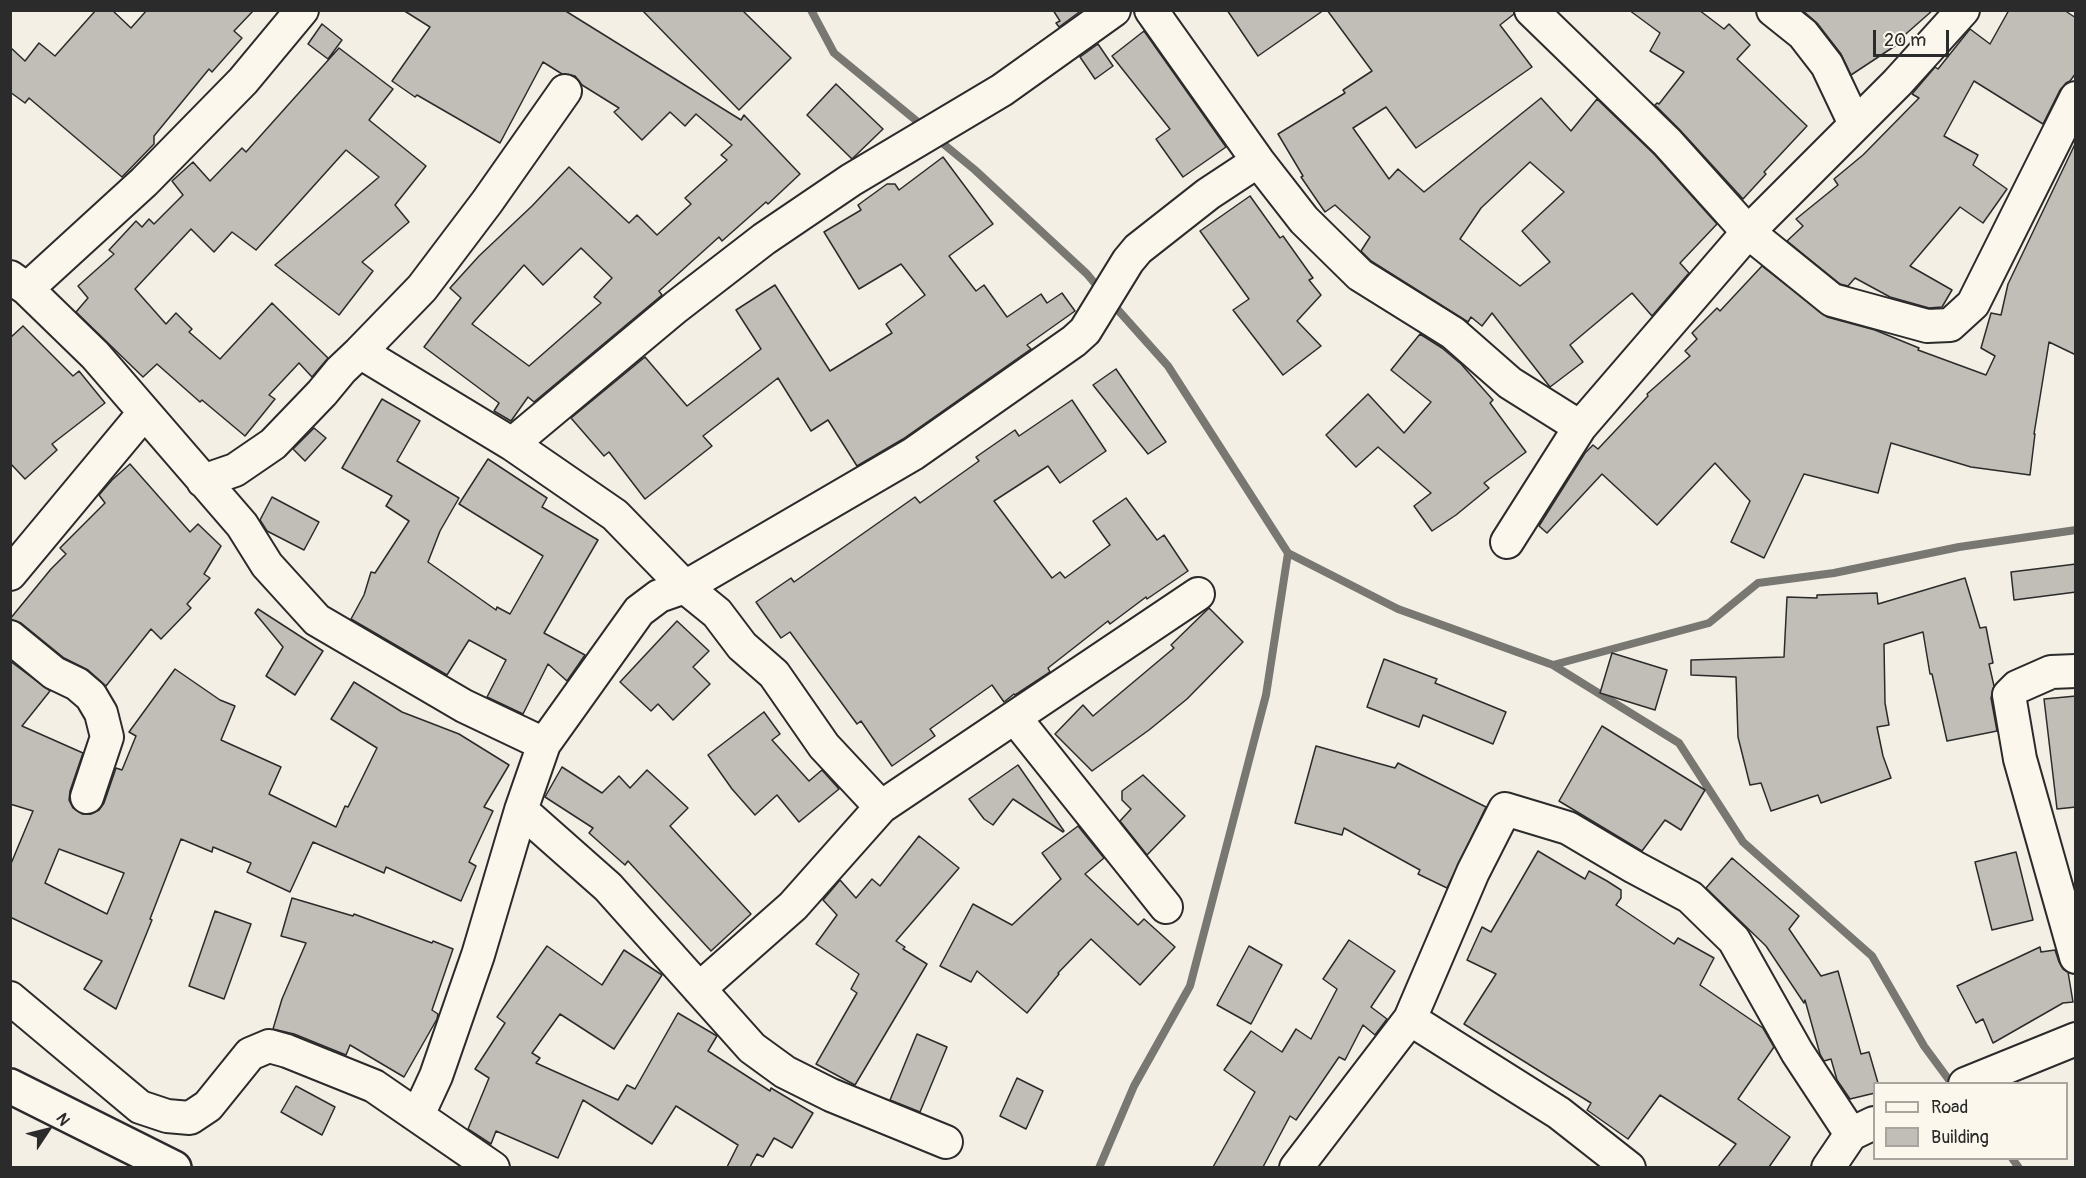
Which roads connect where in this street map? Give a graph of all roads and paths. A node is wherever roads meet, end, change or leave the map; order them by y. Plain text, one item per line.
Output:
1 (302, 10) edge
2 (1114, 10) edge
3 (1152, 10) edge
4 (1531, 10) edge
5 (1773, 10) edge
6 (1963, 10) edge
7 (565, 90) dead end
8 (2076, 98) edge
9 (1855, 124) junction
10 (1258, 161) junction
11 (1748, 232) junction
12 (19, 283) edge
13 (360, 352) junction
14 (144, 413) junction
15 (1580, 427) junction
16 (512, 444) junction
17 (202, 481) junction
18 (1507, 542) dead end
19 (10, 574) edge
20 (685, 587) junction
21 (1198, 594) dead end
22 (10, 637) edge
23 (2076, 671) edge
24 (1015, 718) junction
25 (544, 744) junction
26 (87, 797) dead end
27 (881, 807) junction
28 (521, 810) junction
29 (1166, 907) dead end
30 (2076, 957) edge
31 (699, 989) junction
32 (10, 998) edge
33 (1410, 1019) junction
34 (2076, 1039) edge
35 (1968, 1082) edge
36 (10, 1086) edge
37 (418, 1115) junction
38 (1863, 1128) edge
39 (946, 1142) dead end
40 (174, 1167) edge
41 (493, 1167) edge
42 (1296, 1167) edge
43 (1629, 1167) edge
44 (1828, 1167) edge

1 - 12 street
2 - 16 street
3 - 10 street
4 - 11 street
5 - 9 street
6 - 9 street
7 - 13 street
8 - 11 street
9 - 11 street
10 - 15 street
10 - 20 street
11 - 15 street
12 - 14 street
13 - 16 street
13 - 17 street
14 - 17 street
14 - 19 street
15 - 18 street
16 - 20 street
17 - 25 street
20 - 25 street
20 - 27 street
21 - 24 street
22 - 26 street
23 - 30 street
24 - 27 street
24 - 29 street
25 - 28 street
27 - 31 street
28 - 31 street
28 - 37 street
31 - 39 street
32 - 37 street
33 - 38 street
33 - 42 street
33 - 43 street
34 - 35 street
36 - 40 highway
37 - 41 street
38 - 44 street

